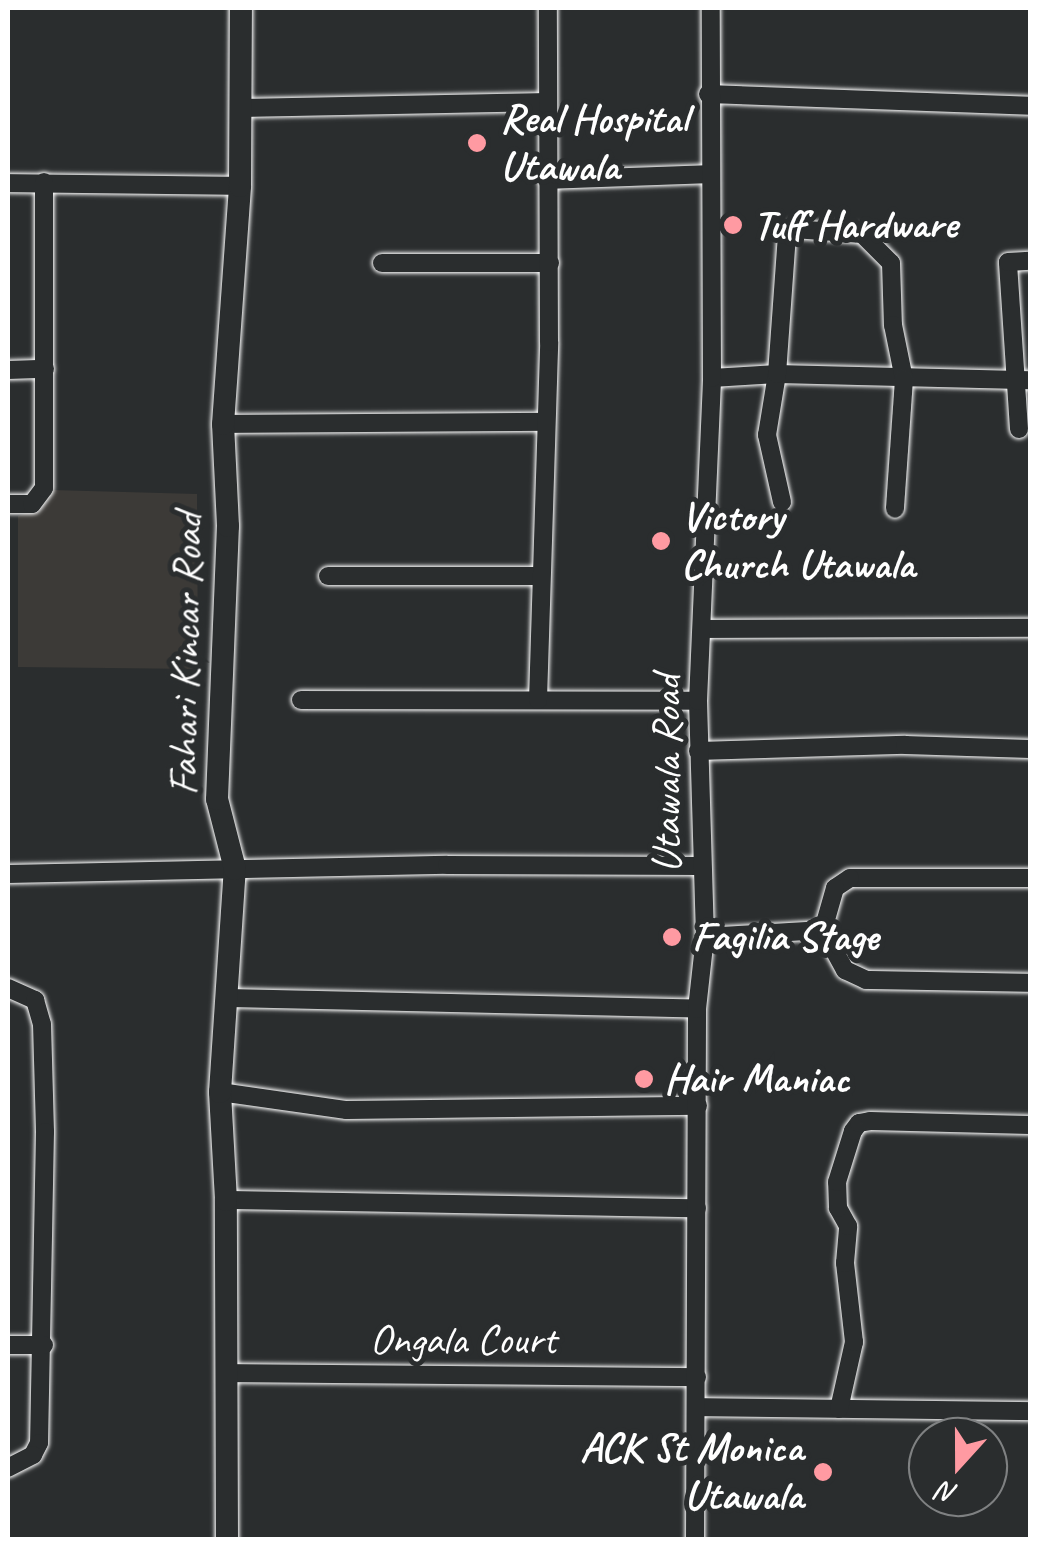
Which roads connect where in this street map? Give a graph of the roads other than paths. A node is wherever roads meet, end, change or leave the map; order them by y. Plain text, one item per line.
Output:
1 (241, 8) edge
2 (548, 8) edge
3 (711, 8) edge
4 (708, 94) junction
5 (548, 102) junction
6 (1030, 106) edge
7 (241, 108) junction
8 (711, 174) junction
9 (547, 180) junction
10 (8, 182) edge
11 (44, 182) junction
12 (240, 186) junction
13 (1030, 261) edge
14 (382, 263) dead end
15 (550, 263) junction
16 (45, 369) junction
17 (8, 370) edge
18 (777, 374) junction
19 (712, 378) junction
20 (904, 379) junction
21 (1024, 380) edge
22 (546, 422) junction
23 (223, 424) junction
24 (1019, 429) dead end
25 (782, 502) dead end
26 (8, 504) edge
27 (895, 509) dead end
28 (328, 576) dead end
29 (541, 576) junction
30 (1030, 628) edge
31 (703, 629) junction
32 (301, 700) dead end
33 (538, 700) junction
34 (698, 701) junction
35 (1030, 748) edge
36 (698, 751) junction
37 (701, 866) junction
38 (235, 869) junction
39 (8, 874) edge
40 (1030, 878) edge
41 (822, 930) junction
42 (705, 938) junction
43 (1030, 983) edge
44 (8, 988) edge
45 (227, 998) junction
46 (698, 1009) junction
47 (220, 1092) junction
48 (698, 1106) junction
49 (1030, 1125) edge
50 (226, 1200) junction
51 (697, 1208) junction
52 (8, 1345) edge
53 (44, 1345) junction
54 (228, 1374) junction
55 (697, 1377) junction
56 (697, 1408) junction
57 (839, 1408) junction
58 (1030, 1411) edge
59 (8, 1468) edge
60 (228, 1540) edge
61 (696, 1540) edge

1 - 7 street, Fahari Kincar Road
2 - 5 street
3 - 4 street, Utawala Road
4 - 6 street
4 - 8 street, Utawala Road
5 - 7 street
5 - 9 street
7 - 12 street, Fahari Kincar Road
8 - 9 street
8 - 19 street, Utawala Road
9 - 15 street
10 - 11 street
11 - 12 street
11 - 16 street
12 - 23 street, Fahari Kincar Road
13 - 21 street
14 - 15 street
15 - 22 street
16 - 17 street
16 - 26 street
18 - 19 street
18 - 20 street
18 - 20 street
18 - 25 street
19 - 31 street, Utawala Road
20 - 21 street
20 - 27 street
21 - 24 street
22 - 23 street
22 - 29 street
23 - 38 street, Fahari Kincar Road
28 - 29 street
29 - 33 street
30 - 31 street
31 - 34 street, Utawala Road
32 - 33 street
33 - 34 street
34 - 36 street, Utawala Road
35 - 36 street
36 - 37 street, Utawala Road
37 - 38 street
37 - 42 street, Utawala Road
38 - 39 street
38 - 45 street, Fahari Kincar Road
40 - 41 street
41 - 42 street
41 - 43 street
42 - 46 street, Utawala Road
44 - 53 street
45 - 46 street
45 - 47 street, Fahari Kincar Road
46 - 48 street, Utawala Road
47 - 48 street
47 - 50 street, Fahari Kincar Road
48 - 51 street, Utawala Road
49 - 57 street
50 - 51 street
50 - 54 street, Fahari Kincar Road
51 - 55 street, Utawala Road
52 - 53 street
53 - 59 street
54 - 55 street, Ongala Court
54 - 60 street, Fahari Kincar Road
55 - 56 street, Utawala Road
56 - 57 street
56 - 61 street, Utawala Road
57 - 58 street

